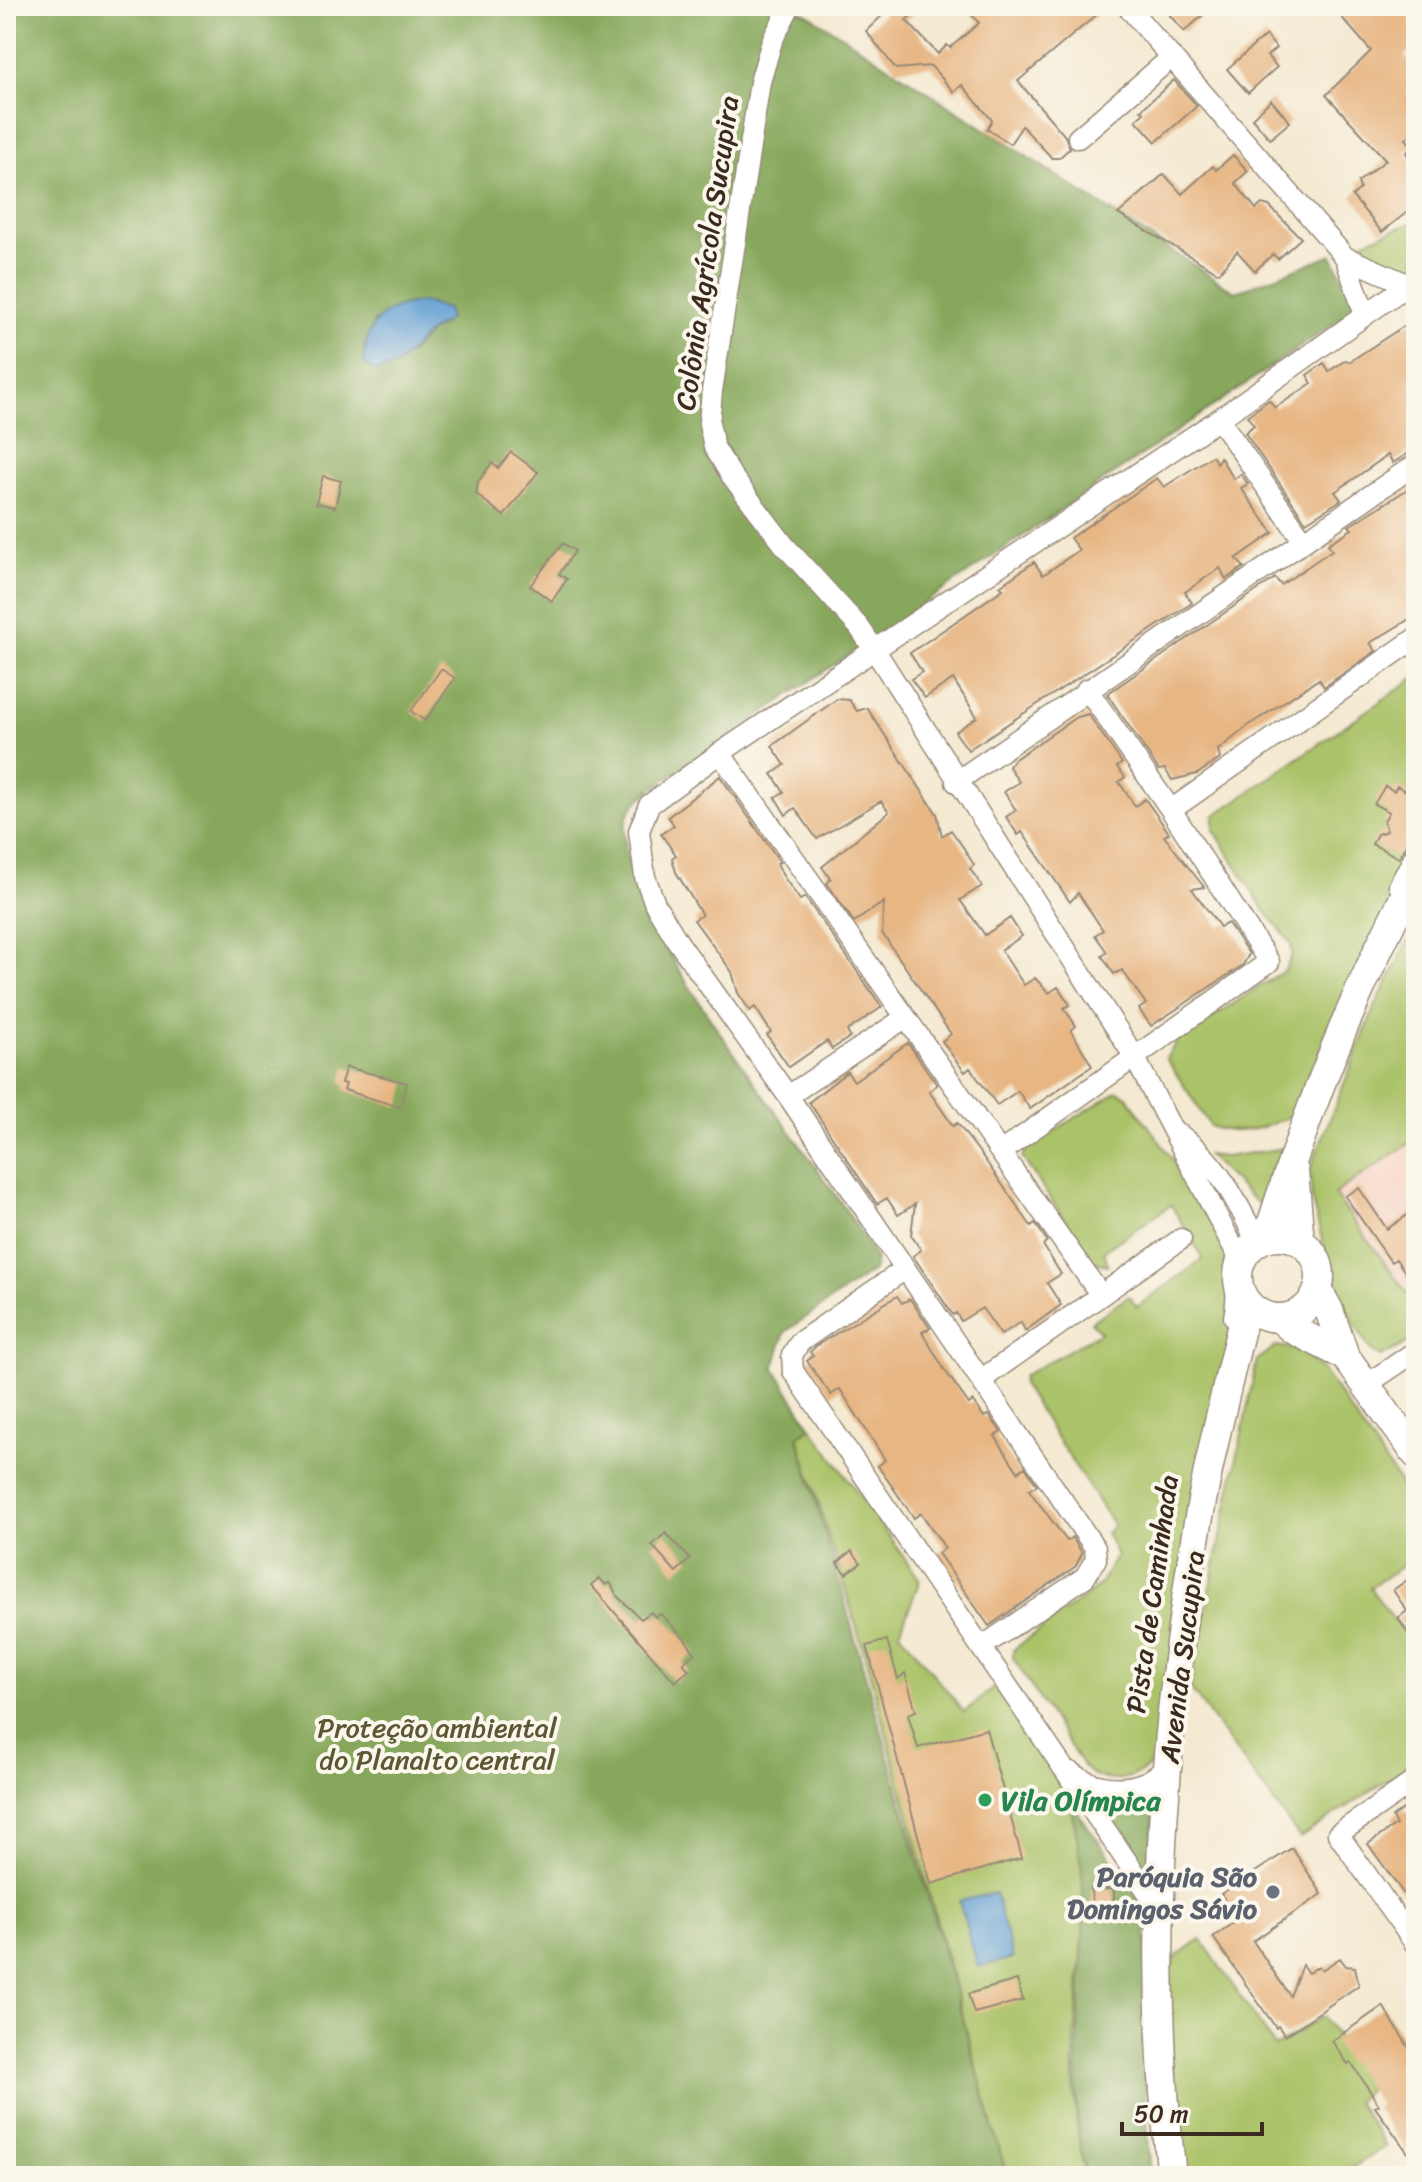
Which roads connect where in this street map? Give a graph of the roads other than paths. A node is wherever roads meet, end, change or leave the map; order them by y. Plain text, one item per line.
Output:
1 (790, 6) edge
2 (1127, 6) edge
3 (1172, 57) junction
4 (1078, 138) dead end
5 (1345, 257) junction
6 (1412, 282) edge
7 (1365, 315) junction
8 (1219, 419) junction
9 (1416, 464) edge
10 (1303, 540) junction
11 (1416, 638) edge
12 (874, 649) junction
13 (1087, 689) junction
14 (720, 753) junction
15 (956, 782) junction
16 (1171, 810) junction
17 (1416, 854) edge
18 (1413, 886) edge
19 (905, 1018) junction
20 (1134, 1056) junction
21 (788, 1096) junction
22 (1301, 1112) dead end
23 (1002, 1151) junction
24 (1293, 1155) junction
25 (1181, 1239) dead end
26 (1300, 1242) junction
27 (1251, 1249) junction
28 (905, 1269) junction
29 (1318, 1290) junction
30 (1100, 1294) junction
31 (1266, 1313) junction
32 (1416, 1351) edge
33 (1345, 1356) junction
34 (982, 1379) junction
35 (1366, 1385) junction
36 (1416, 1454) edge
37 (983, 1646) junction
38 (1063, 1766) junction
39 (1163, 1769) junction
40 (1416, 1780) edge
41 (1156, 1904) junction
42 (1416, 1945) edge
43 (1172, 2176) edge

1 - 12 street, Colônia Agrícola Sucupira
2 - 3 street
3 - 4 street
3 - 5 street
5 - 6 street
5 - 7 street
6 - 7 street
7 - 8 street
8 - 10 street
8 - 12 street
9 - 10 street
10 - 13 street
11 - 16 street
12 - 14 street
12 - 15 street, Colônia Agrícola Sucupira
13 - 15 street
13 - 16 street
14 - 19 street
14 - 21 street
15 - 20 street, Colônia Agrícola Sucupira
16 - 20 street
17 - 22 street
18 - 24 street
19 - 21 street
19 - 23 street
20 - 23 street
20 - 27 street, Colônia Agrícola Sucupira
21 - 28 street
23 - 30 street
24 - 26 street
24 - 27 street
25 - 30 street
26 - 27 street
26 - 29 street
27 - 31 street
27 - 39 street, Pista de Caminhada
28 - 34 street
28 - 37 street
29 - 31 street
29 - 33 street
30 - 34 street
31 - 33 street
31 - 39 street, Avenida Sucupira
32 - 35 street
33 - 35 street
34 - 37 street
35 - 36 street
37 - 38 street
38 - 39 street
38 - 41 street
39 - 41 street, Avenida Sucupira
40 - 42 street
41 - 43 street, Avenida Sucupira

